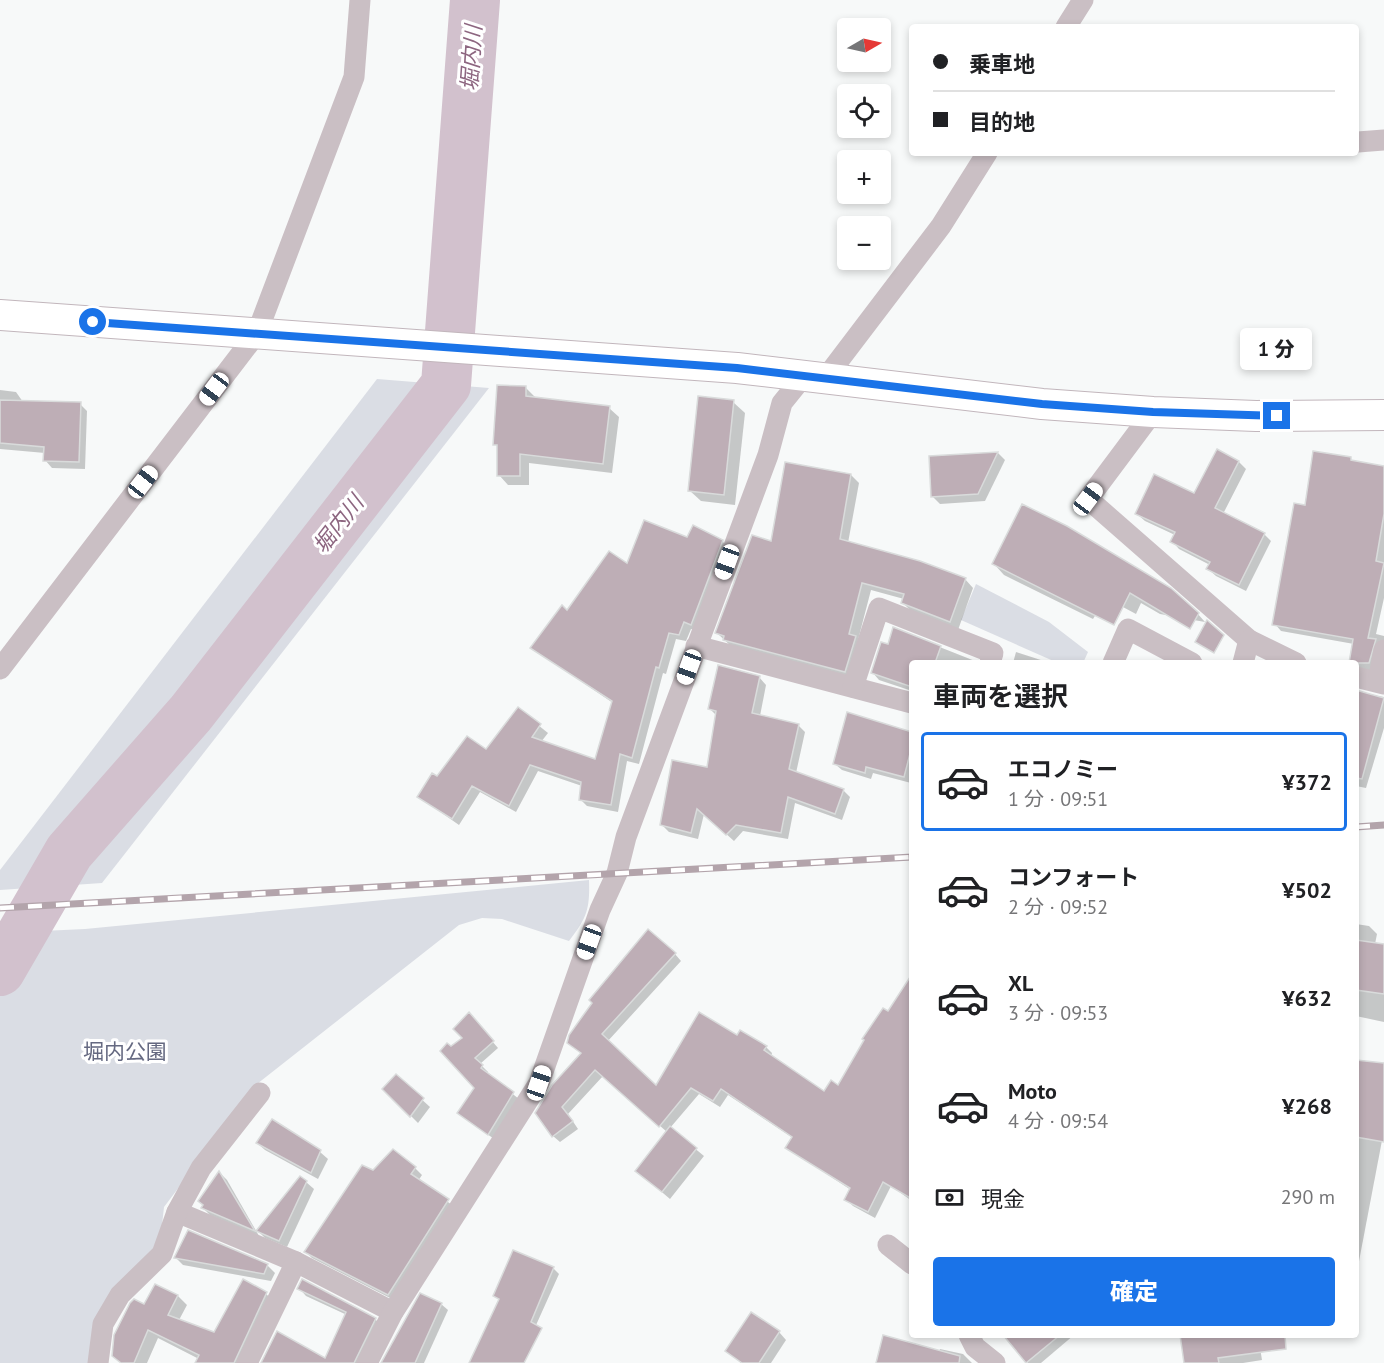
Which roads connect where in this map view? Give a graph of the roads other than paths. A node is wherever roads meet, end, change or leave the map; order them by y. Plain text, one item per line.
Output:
1 (360, 0) edge
2 (1083, 0) edge
3 (1068, 24) edge
4 (1384, 140) edge
5 (1359, 142) edge
6 (985, 156) edge
7 (0, 315) edge
8 (257, 333) junction
9 (814, 378) junction
10 (1153, 412) junction
11 (1384, 415) edge
12 (1250, 640) junction
13 (696, 646) junction
14 (1384, 651) edge
15 (991, 660) edge
16 (1114, 660) edge
17 (1186, 660) edge
18 (1244, 660) edge
19 (1290, 660) edge
20 (0, 669) edge
21 (1359, 678) edge
22 (1381, 683) edge
23 (853, 687) junction
24 (909, 702) edge
25 (260, 1093) dead end
26 (177, 1212) junction
27 (888, 1245) dead end
28 (296, 1262) junction
29 (909, 1262) edge
30 (393, 1311) junction
31 (970, 1338) edge
32 (98, 1363) edge
33 (247, 1363) edge
34 (367, 1363) edge
35 (995, 1363) edge

1 - 8 street
2 - 3 street
4 - 5 street
6 - 9 street
7 - 8 street
8 - 9 street
8 - 20 street
9 - 10 street
9 - 13 street
10 - 11 street
10 - 12 street
12 - 18 street
12 - 19 street
13 - 23 street
13 - 30 street
14 - 22 street
15 - 23 street
16 - 17 street
21 - 22 street
23 - 24 street
25 - 26 street
26 - 28 street
26 - 32 street
27 - 29 street
28 - 30 street
28 - 33 street
30 - 34 street
31 - 35 street

